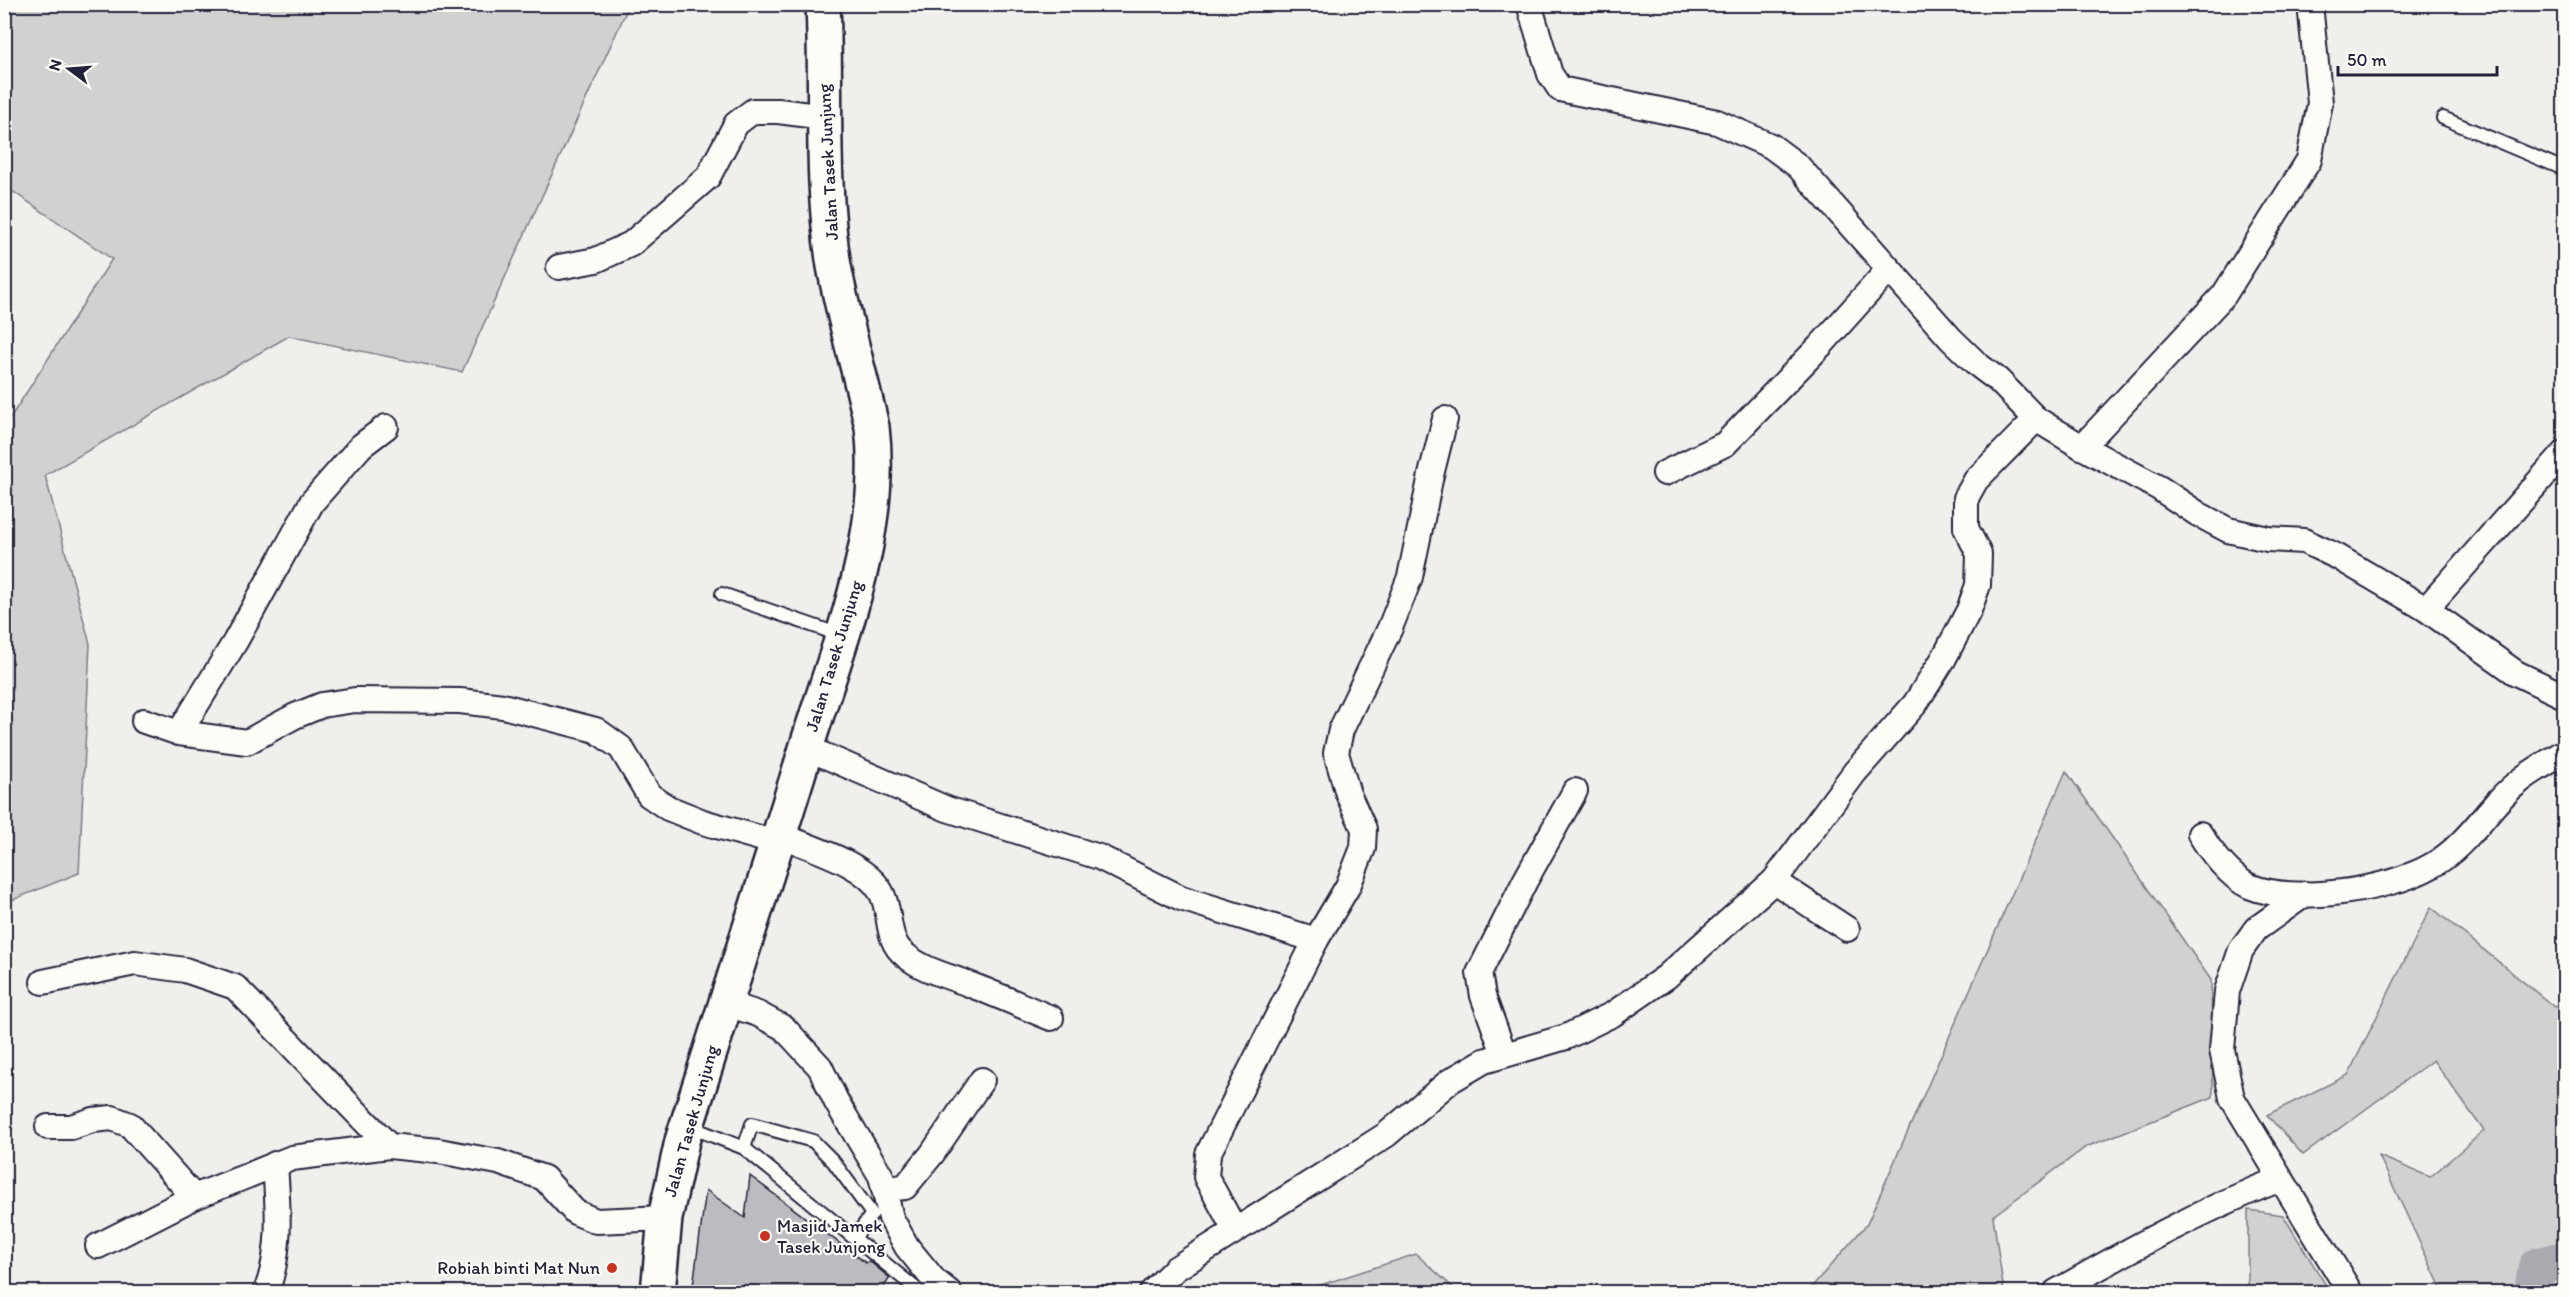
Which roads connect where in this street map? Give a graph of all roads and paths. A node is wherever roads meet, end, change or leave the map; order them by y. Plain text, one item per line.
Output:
1 (824, 4) edge
2 (1529, 4) edge
3 (2310, 4) edge
4 (825, 117) junction
5 (2444, 118) dead end
6 (2565, 169) edge
7 (559, 267) dead end
8 (1888, 269) junction
9 (1445, 419) dead end
10 (2036, 419) junction
11 (386, 427) dead end
12 (2082, 447) junction
13 (2565, 453) edge
14 (1665, 473) dead end
15 (722, 594) dead end
16 (2426, 609) junction
17 (842, 636) junction
18 (2565, 696) edge
19 (144, 721) dead end
20 (179, 733) junction
21 (807, 748) junction
22 (2565, 752) edge
23 (1575, 791) dead end
24 (2200, 834) dead end
25 (779, 839) junction
26 (1774, 881) junction
27 (2305, 894) junction
28 (1847, 929) dead end
29 (1316, 940) junction
30 (43, 982) dead end
31 (725, 1004) junction
32 (1051, 1018) dead end
33 (1504, 1054) junction
34 (982, 1080) dead end
35 (687, 1125) junction
36 (48, 1127) dead end
37 (389, 1146) junction
38 (744, 1148) junction
39 (275, 1164) junction
40 (2280, 1179) junction
41 (884, 1189) junction
42 (194, 1197) junction
43 (665, 1218) junction
44 (1235, 1230) junction
45 (855, 1237) junction
46 (98, 1246) dead end
47 (266, 1293) edge
48 (658, 1293) edge
49 (920, 1293) edge
50 (949, 1293) edge
51 (1152, 1293) edge
52 (2056, 1293) edge
53 (2350, 1293) edge

1 - 4 main road, Jalan Tasek Junjung
2 - 8 street
3 - 12 street
4 - 7 street
4 - 17 main road, Jalan Tasek Junjung
5 - 6 lane
8 - 10 street
8 - 14 street
9 - 29 street
10 - 12 street
10 - 26 street
11 - 20 street
12 - 16 street
13 - 16 street
15 - 17 lane
16 - 18 street
17 - 21 main road, Jalan Tasek Junjung
19 - 20 street
20 - 25 street
21 - 25 main road, Jalan Tasek Junjung
21 - 29 street
22 - 27 street
23 - 33 street
24 - 27 street
25 - 31 main road, Jalan Tasek Junjung
25 - 32 street
26 - 28 street
26 - 33 street
27 - 40 street
29 - 44 street
30 - 37 street
31 - 35 main road, Jalan Tasek Junjung
31 - 41 street
33 - 44 street
34 - 41 street
35 - 38 lane
35 - 43 main road, Jalan Tasek Junjung
36 - 42 street
37 - 39 street
37 - 43 street
38 - 45 lane
38 - 45 lane
39 - 42 street
39 - 47 street
40 - 52 street
40 - 53 street
41 - 50 street
42 - 46 street
43 - 48 main road, Jalan Tasek Junjung
44 - 51 street
45 - 49 lane

